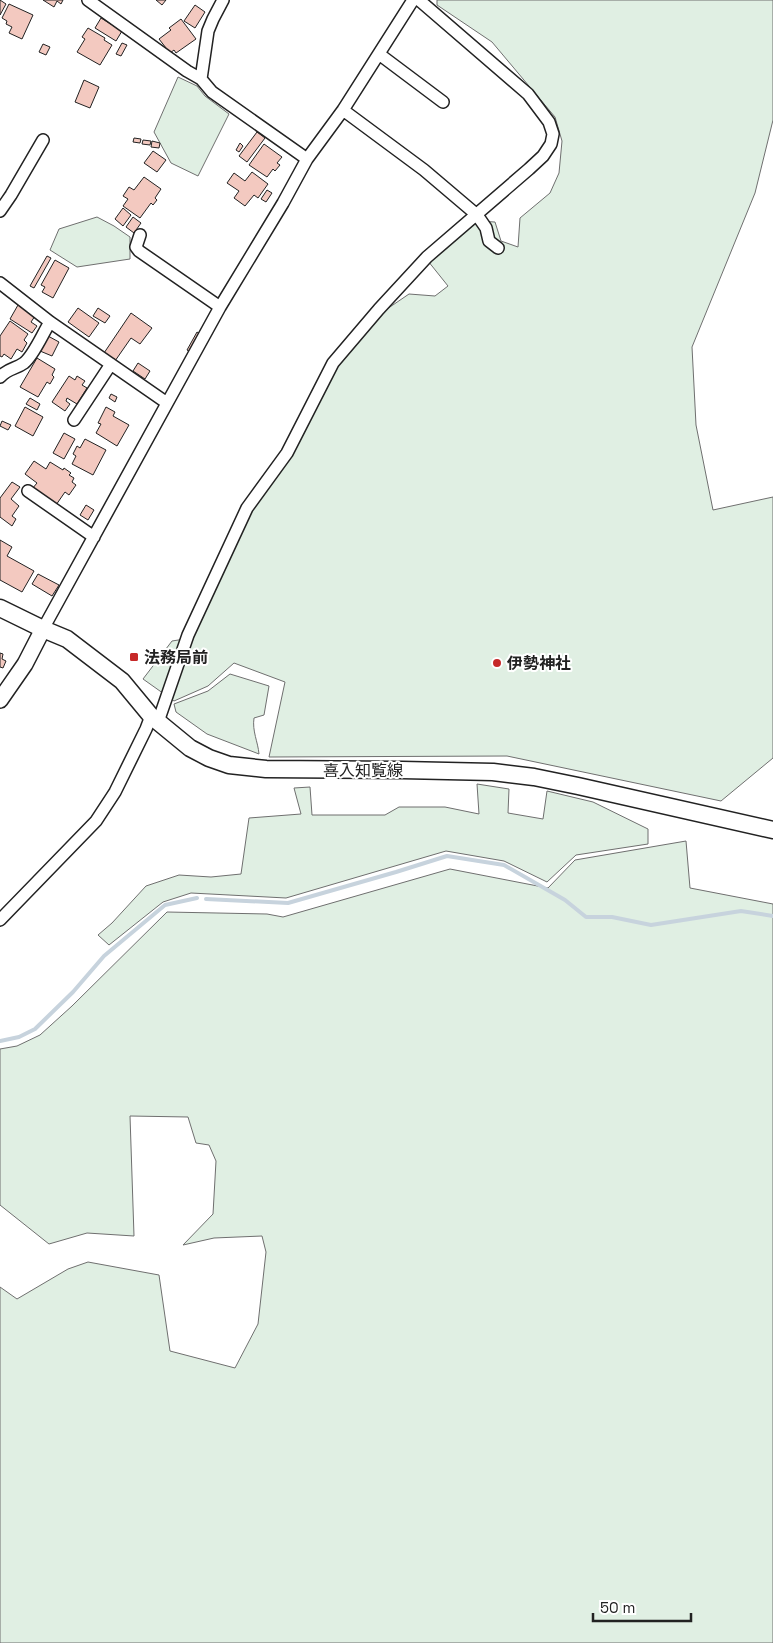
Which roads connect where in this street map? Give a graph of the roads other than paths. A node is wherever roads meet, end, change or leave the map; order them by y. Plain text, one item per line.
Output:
1 (88, 0) edge
2 (223, 0) edge
3 (413, 0) edge
4 (419, 0) edge
5 (379, 54) junction
6 (201, 79) junction
7 (443, 102) dead end
8 (343, 110) junction
9 (43, 140) dead end
10 (307, 159) junction
11 (0, 211) edge
12 (477, 215) junction
13 (140, 234) dead end
14 (498, 248) dead end
15 (0, 283) edge
16 (220, 307) junction
17 (50, 322) junction
18 (111, 364) junction
19 (0, 377) edge
20 (168, 403) junction
21 (74, 420) dead end
22 (28, 491) dead end
23 (94, 537) junction
24 (0, 608) edge
25 (43, 629) junction
26 (0, 700) edge
27 (154, 719) junction
28 (773, 830) edge
29 (0, 920) edge

1 - 6 street
2 - 6 street
3 - 5 street
4 - 12 street
5 - 7 street
5 - 8 street
6 - 10 street
8 - 10 street
8 - 12 street
9 - 11 street
10 - 16 street
12 - 14 street
12 - 27 street
13 - 16 street
15 - 17 street
16 - 20 street
17 - 18 street
17 - 19 street
18 - 20 street
18 - 21 street
20 - 23 street
22 - 23 street
23 - 25 street
24 - 25 main road, 喜入知覧線
25 - 26 street
25 - 27 main road, 喜入知覧線
27 - 28 main road, 喜入知覧線
27 - 29 street

